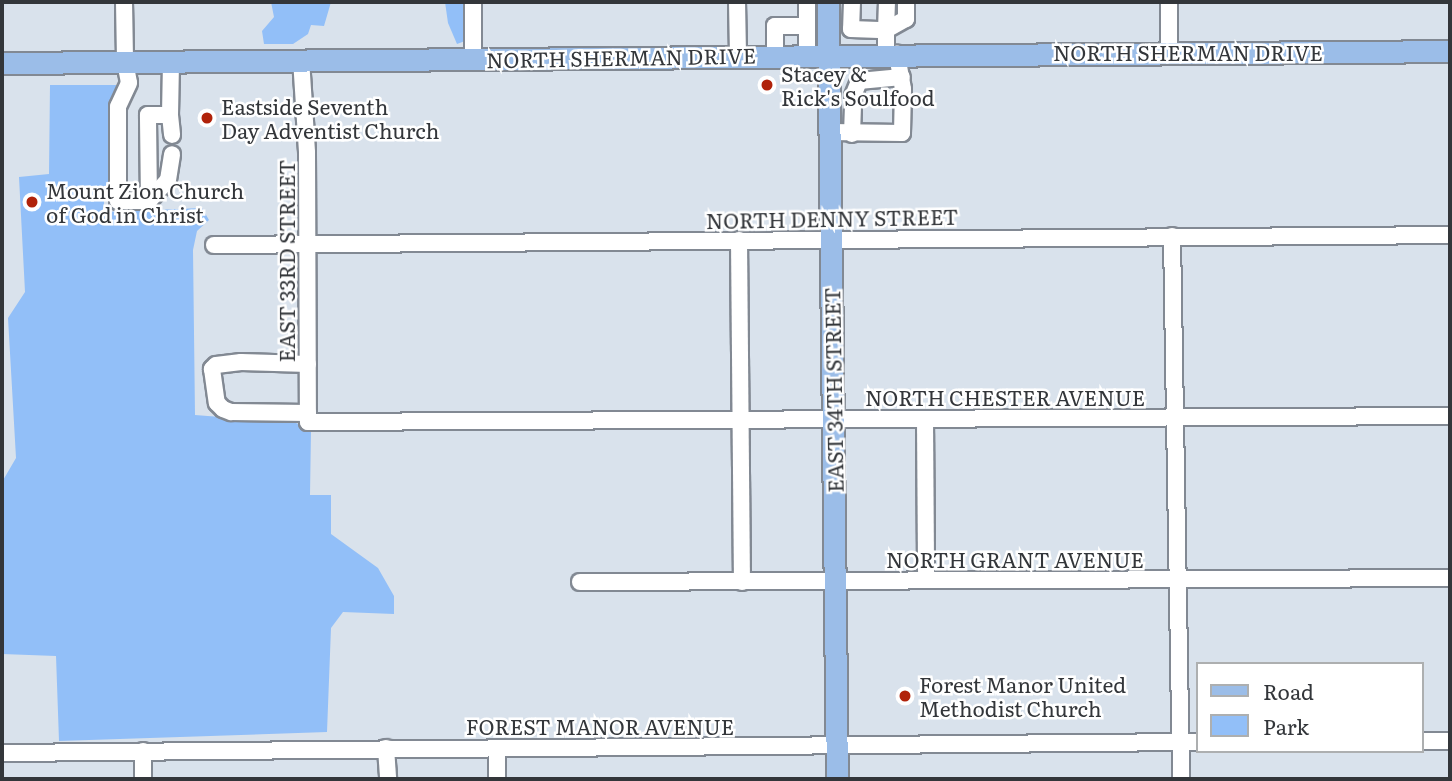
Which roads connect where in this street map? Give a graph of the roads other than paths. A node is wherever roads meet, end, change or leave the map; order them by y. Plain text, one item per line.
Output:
1 (124, 2) edge
2 (473, 2) edge
3 (737, 2) edge
4 (810, 2) edge
5 (829, 2) edge
6 (852, 2) edge
7 (887, 2) edge
8 (906, 2) edge
9 (1169, 2) edge
10 (807, 26) junction
11 (828, 27) junction
12 (853, 28) junction
13 (886, 30) junction
14 (1450, 51) edge
15 (1169, 52) junction
16 (892, 54) junction
17 (775, 55) junction
18 (807, 55) junction
19 (829, 55) junction
20 (855, 55) junction
21 (738, 56) junction
22 (301, 58) junction
23 (473, 58) junction
24 (171, 61) junction
25 (125, 62) junction
26 (2, 63) edge
27 (902, 78) junction
28 (118, 114) junction
29 (148, 115) junction
30 (170, 115) junction
31 (830, 132) junction
32 (852, 134) junction
33 (172, 135) dead end
34 (172, 154) dead end
35 (149, 201) junction
36 (1450, 235) edge
37 (1172, 236) junction
38 (831, 239) junction
39 (739, 240) junction
40 (307, 242) junction
41 (214, 244) dead end
42 (308, 364) junction
43 (1450, 416) edge
44 (308, 417) junction
45 (1174, 417) junction
46 (833, 419) junction
47 (925, 419) junction
48 (742, 420) junction
49 (1450, 578) edge
50 (926, 579) junction
51 (1176, 579) junction
52 (835, 581) junction
53 (580, 582) dead end
54 (742, 582) junction
55 (1196, 741) edge
56 (1424, 741) edge
57 (1450, 741) edge
58 (1180, 742) junction
59 (836, 745) junction
60 (386, 748) junction
61 (497, 748) junction
62 (143, 751) junction
63 (2, 753) edge
64 (143, 779) edge
65 (388, 779) edge
66 (497, 779) edge
67 (836, 779) edge
68 (1181, 779) edge

1 - 25 street
2 - 23 street
3 - 21 street
4 - 5 street
4 - 10 street
5 - 11 main road, EAST 34TH STREET
6 - 12 street
7 - 13 street
8 - 13 street
9 - 15 street
10 - 17 street
10 - 18 street
11 - 12 street
11 - 19 main road, EAST 34TH STREET
12 - 13 street
12 - 20 street
13 - 16 street
14 - 15 main road, NORTH SHERMAN DRIVE
15 - 16 main road, NORTH SHERMAN DRIVE
16 - 20 main road, NORTH SHERMAN DRIVE
16 - 27 street
17 - 18 main road, NORTH SHERMAN DRIVE
17 - 21 main road, NORTH SHERMAN DRIVE
18 - 19 main road, NORTH SHERMAN DRIVE
19 - 20 main road, NORTH SHERMAN DRIVE
19 - 31 main road, EAST 34TH STREET
21 - 23 main road, NORTH SHERMAN DRIVE
22 - 23 main road, NORTH SHERMAN DRIVE
22 - 24 main road, NORTH SHERMAN DRIVE
22 - 40 street, EAST 33RD STREET
24 - 25 main road, NORTH SHERMAN DRIVE
24 - 30 street
25 - 26 main road, NORTH SHERMAN DRIVE
25 - 28 street
27 - 32 street
27 - 32 street
28 - 29 street
28 - 35 street
29 - 30 street
29 - 35 street
30 - 33 street
31 - 32 street
31 - 38 main road, EAST 34TH STREET
34 - 35 street
36 - 37 street, NORTH DENNY STREET
37 - 38 street, NORTH DENNY STREET
37 - 45 street
38 - 39 street, NORTH DENNY STREET
38 - 46 main road, EAST 34TH STREET
39 - 40 street, NORTH DENNY STREET
39 - 48 street
40 - 41 street, NORTH DENNY STREET
40 - 42 street, EAST 33RD STREET
42 - 44 street, EAST 33RD STREET
42 - 44 street, NORTH CHESTER AVENUE
43 - 45 street, NORTH CHESTER AVENUE
44 - 48 street, NORTH CHESTER AVENUE
45 - 47 street, NORTH CHESTER AVENUE
45 - 51 street
46 - 47 street, NORTH CHESTER AVENUE
46 - 48 street, NORTH CHESTER AVENUE
46 - 52 main road, EAST 34TH STREET
47 - 50 street
48 - 54 street
49 - 51 street, NORTH GRANT AVENUE
50 - 51 street, NORTH GRANT AVENUE
50 - 52 street, NORTH GRANT AVENUE
51 - 58 street
52 - 54 street, NORTH GRANT AVENUE
52 - 59 main road, EAST 34TH STREET
53 - 54 street, NORTH GRANT AVENUE
55 - 58 street, FOREST MANOR AVENUE
56 - 57 street
58 - 59 street, FOREST MANOR AVENUE
58 - 68 street
59 - 61 street, FOREST MANOR AVENUE
59 - 67 main road, EAST 34TH STREET
60 - 61 street, FOREST MANOR AVENUE
60 - 62 street, FOREST MANOR AVENUE
60 - 65 street
61 - 66 street
62 - 63 street, FOREST MANOR AVENUE
62 - 64 street

